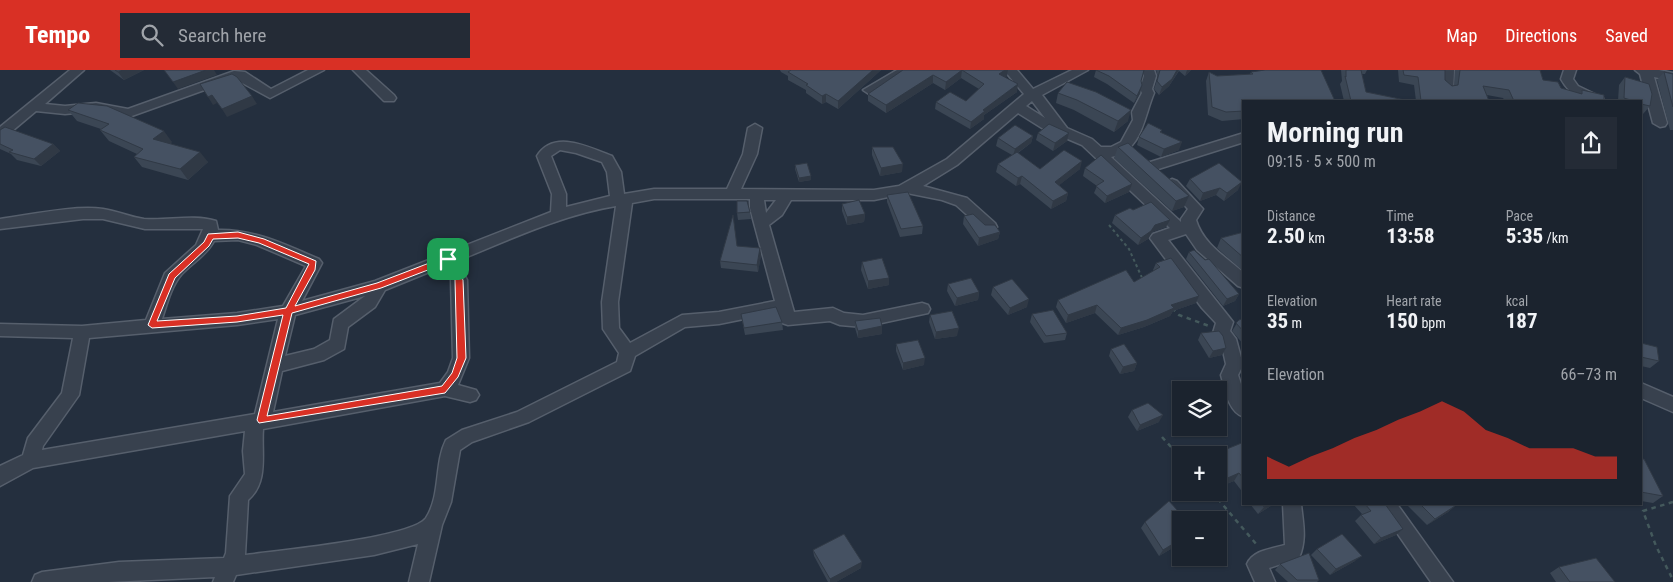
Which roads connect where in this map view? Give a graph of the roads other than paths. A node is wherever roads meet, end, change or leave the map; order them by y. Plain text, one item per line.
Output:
1 (78, 70) edge
2 (318, 70) edge
3 (359, 70) edge
4 (908, 70) edge
5 (1010, 70) edge
6 (1082, 70) edge
7 (1148, 70) edge
8 (1448, 70) edge
9 (1570, 70) edge
10 (1643, 70) edge
11 (1673, 76) edge
12 (1448, 88) edge
13 (869, 90) dead end
14 (1033, 94) junction
15 (389, 98) dead end
16 (1596, 100) edge
17 (33, 107) junction
18 (1018, 107) junction
19 (1660, 123) dead end
20 (755, 128) dead end
21 (0, 134) edge
22 (1066, 134) junction
23 (1242, 138) edge
24 (1126, 144) junction
25 (1098, 152) junction
26 (1152, 166) junction
27 (905, 188) junction
28 (732, 193) junction
29 (757, 194) junction
30 (785, 194) junction
31 (622, 200) junction
32 (558, 215) junction
33 (762, 223) junction
34 (0, 224) edge
35 (990, 227) edge
36 (210, 236) junction
37 (448, 259) junction
38 (1242, 280) edge
39 (379, 286) junction
40 (784, 305) junction
41 (922, 309) dead end
42 (288, 311) junction
43 (152, 325) junction
44 (0, 330) edge
45 (82, 332) junction
46 (628, 352) junction
47 (274, 366) junction
48 (445, 389) junction
49 (1642, 390) edge
50 (470, 395) dead end
51 (1673, 405) edge
52 (1242, 408) edge
53 (259, 421) junction
54 (32, 460) junction
55 (0, 478) edge
56 (1292, 505) edge
57 (1387, 505) edge
58 (432, 526) junction
59 (226, 575) edge
60 (42, 582) edge
61 (419, 582) edge
62 (1265, 582) edge
63 (1443, 582) edge

1 - 17 street
2 - 17 street
3 - 15 street
4 - 13 street
5 - 14 street
6 - 14 street
7 - 24 street
8 - 12 street
9 - 16 street
10 - 11 street
10 - 19 street
14 - 18 street
14 - 22 street
17 - 21 street
18 - 22 street
18 - 27 street
20 - 28 street
22 - 25 street
23 - 26 street
24 - 25 street
24 - 26 street
25 - 52 street
26 - 38 street
27 - 30 street
27 - 35 street
28 - 29 street
28 - 31 street
29 - 30 street
29 - 33 street
30 - 33 street
31 - 32 street
31 - 32 street
31 - 46 street
32 - 37 street
33 - 40 street
34 - 36 street
36 - 42 street
36 - 43 street
37 - 39 street
37 - 48 street
39 - 42 street
39 - 47 street
40 - 41 street
40 - 46 street
42 - 43 street
42 - 47 street
43 - 45 street
44 - 45 street
45 - 54 street
46 - 58 street
47 - 53 street
48 - 50 street
48 - 53 street
49 - 51 street
53 - 54 street
53 - 59 street
54 - 55 street
56 - 62 street
57 - 63 street
58 - 59 street
58 - 61 street
59 - 60 street

